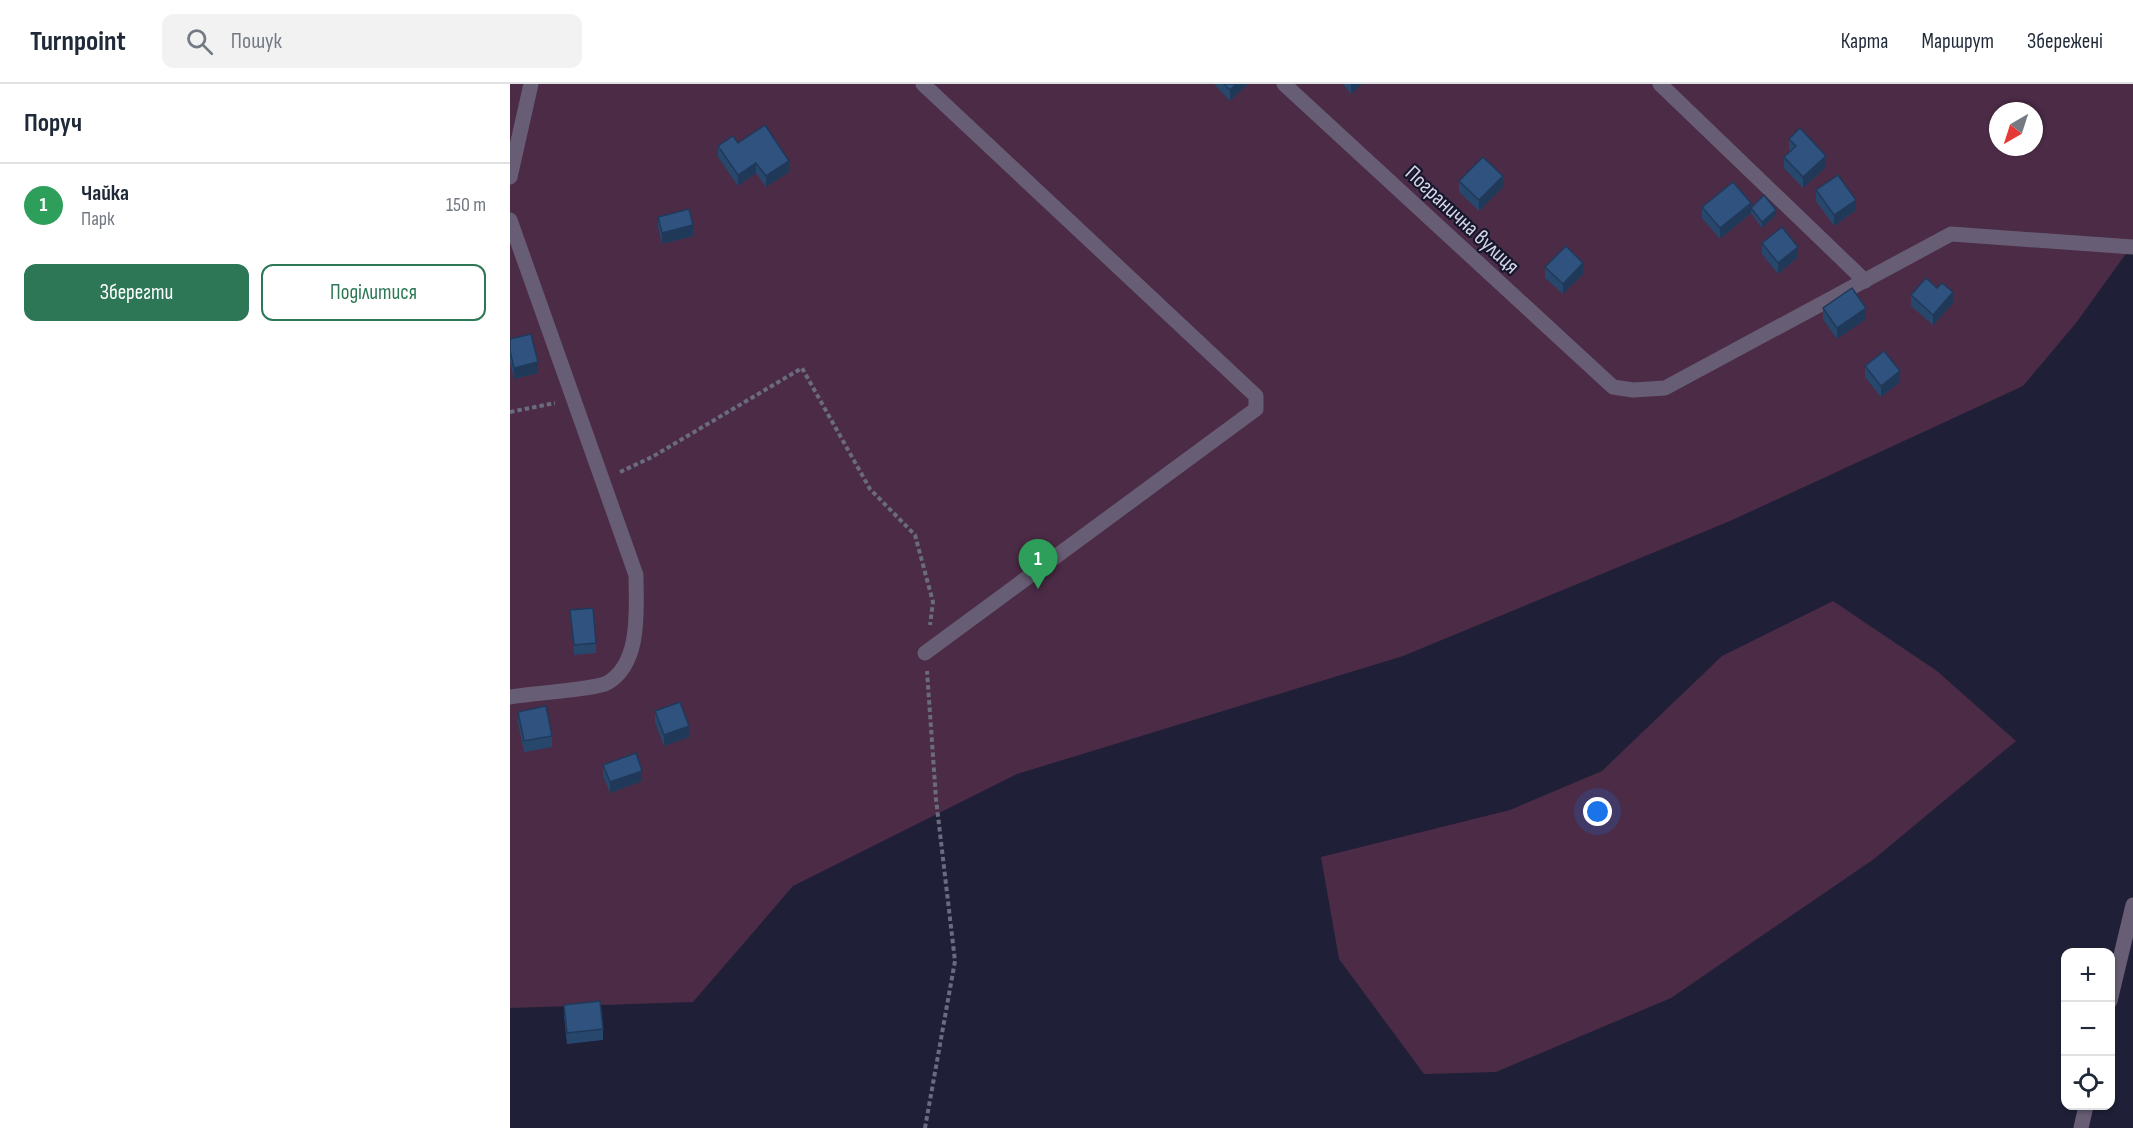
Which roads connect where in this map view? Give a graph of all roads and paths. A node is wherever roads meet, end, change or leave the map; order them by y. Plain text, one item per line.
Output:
1 (531, 84) edge
2 (923, 84) edge
3 (1284, 84) edge
4 (1660, 84) edge
5 (510, 177) edge
6 (510, 219) edge
7 (2133, 247) edge
8 (1865, 282) junction
9 (573, 399) junction
10 (510, 412) edge
11 (602, 480) junction
12 (925, 654) junction
13 (510, 697) edge
14 (2133, 905) edge
15 (2115, 980) edge
16 (2085, 1110) edge
17 (925, 1128) edge
18 (2081, 1128) edge

1 - 5 street
2 - 12 street
3 - 8 street, Погранична вулиця
4 - 8 street
6 - 9 street
7 - 8 street
9 - 10 path
9 - 11 street
11 - 12 path
11 - 13 street
12 - 17 path
14 - 15 street
16 - 18 street

